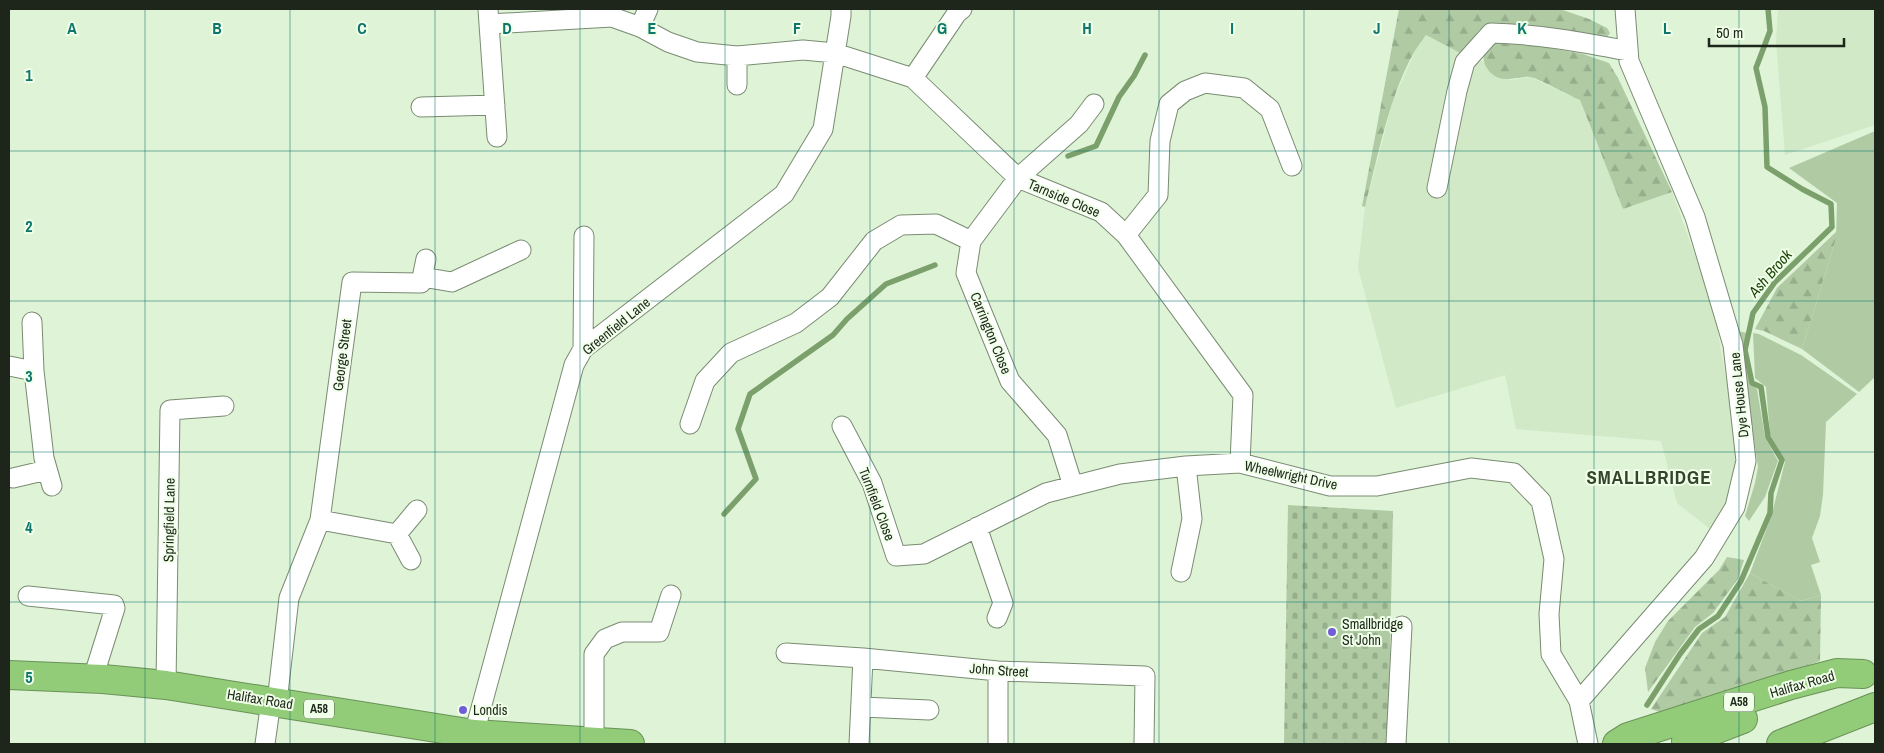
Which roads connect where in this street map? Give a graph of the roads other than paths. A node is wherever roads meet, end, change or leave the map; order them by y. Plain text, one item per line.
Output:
1 (648, 9) edge
2 (841, 9) edge
3 (962, 9) edge
4 (1620, 9) edge
5 (488, 16) edge
6 (640, 27) junction
7 (1628, 51) junction
8 (835, 53) junction
9 (737, 56) junction
10 (913, 78) junction
11 (737, 85) dead end
12 (1094, 104) dead end
13 (495, 105) junction
14 (421, 108) dead end
15 (497, 137) dead end
16 (1292, 166) dead end
17 (1018, 178) junction
18 (1437, 188) dead end
19 (1126, 235) junction
20 (584, 236) dead end
21 (971, 241) junction
22 (521, 250) dead end
23 (32, 322) dead end
24 (583, 349) junction
25 (9, 366) edge
26 (34, 371) junction
27 (224, 406) dead end
28 (690, 424) dead end
29 (842, 426) dead end
30 (1240, 463) junction
31 (1186, 466) junction
32 (13, 478) dead end
33 (1073, 486) junction
34 (417, 510) dead end
35 (320, 520) junction
36 (977, 527) junction
37 (398, 534) junction
38 (896, 556) joint
39 (411, 560) dead end
40 (1181, 572) dead end
41 (672, 595) dead end
42 (28, 596) dead end
43 (1000, 610) dead end
44 (1402, 626) dead end
45 (786, 653) dead end
46 (863, 658) junction
47 (998, 671) junction
48 (1869, 671) edge
49 (9, 674) edge
50 (93, 678) junction
51 (166, 684) junction
52 (1580, 701) junction
53 (274, 702) junction
54 (862, 707) junction
55 (1875, 707) edge
56 (929, 710) dead end
57 (474, 734) junction
58 (594, 742) junction
59 (1681, 743) edge
60 (264, 744) edge
61 (630, 744) edge
62 (859, 744) edge
63 (998, 744) edge
64 (1144, 744) edge
65 (1396, 744) edge
66 (1588, 744) edge
67 (1617, 744) edge
68 (1781, 744) edge

1 - 6 street
2 - 8 street, Greenfield Lane
3 - 10 street
4 - 7 street, Dye House Lane
5 - 6 street
5 - 13 street
6 - 9 street
7 - 18 street
7 - 52 street, Dye House Lane
8 - 9 street
8 - 10 street
8 - 24 street, Greenfield Lane
9 - 11 street
10 - 17 street, Tarnside Close
12 - 17 street, Carrington Close
13 - 14 street
13 - 15 street
16 - 19 street
17 - 19 street, Tarnside Close
17 - 21 street, Carrington Close
19 - 30 street, Tarnside Close
20 - 24 street
21 - 28 street
21 - 33 street, Carrington Close
22 - 35 street, George Street
23 - 26 street
24 - 57 street, Greenfield Lane
25 - 26 street
26 - 32 street
27 - 51 street, Springfield Lane
29 - 38 street, Turnfield Close
30 - 31 street, Wheelwright Drive
30 - 52 street, Wheelwright Drive
31 - 33 street, Wheelwright Drive
31 - 40 street
33 - 36 street, Wheelwright Drive
34 - 37 street
35 - 37 street
35 - 53 street, George Street
36 - 38 street, Wheelwright Drive
36 - 43 street
37 - 39 street
41 - 58 street
42 - 50 street
44 - 65 street
45 - 46 street, John Street
46 - 47 street, John Street
46 - 54 street
47 - 63 street
47 - 64 street, John Street
48 - 59 highway, A58
48 - 67 highway, Halifax Road / A58
49 - 50 highway, Halifax Road / A58
50 - 51 highway, Halifax Road / A58
51 - 53 highway, Halifax Road / A58
52 - 66 street
53 - 57 highway, Halifax Road / A58
53 - 60 street, George Street
54 - 56 street
54 - 62 street
55 - 68 highway
57 - 58 highway, Halifax Road / A58
58 - 61 highway, Halifax Road / A58

